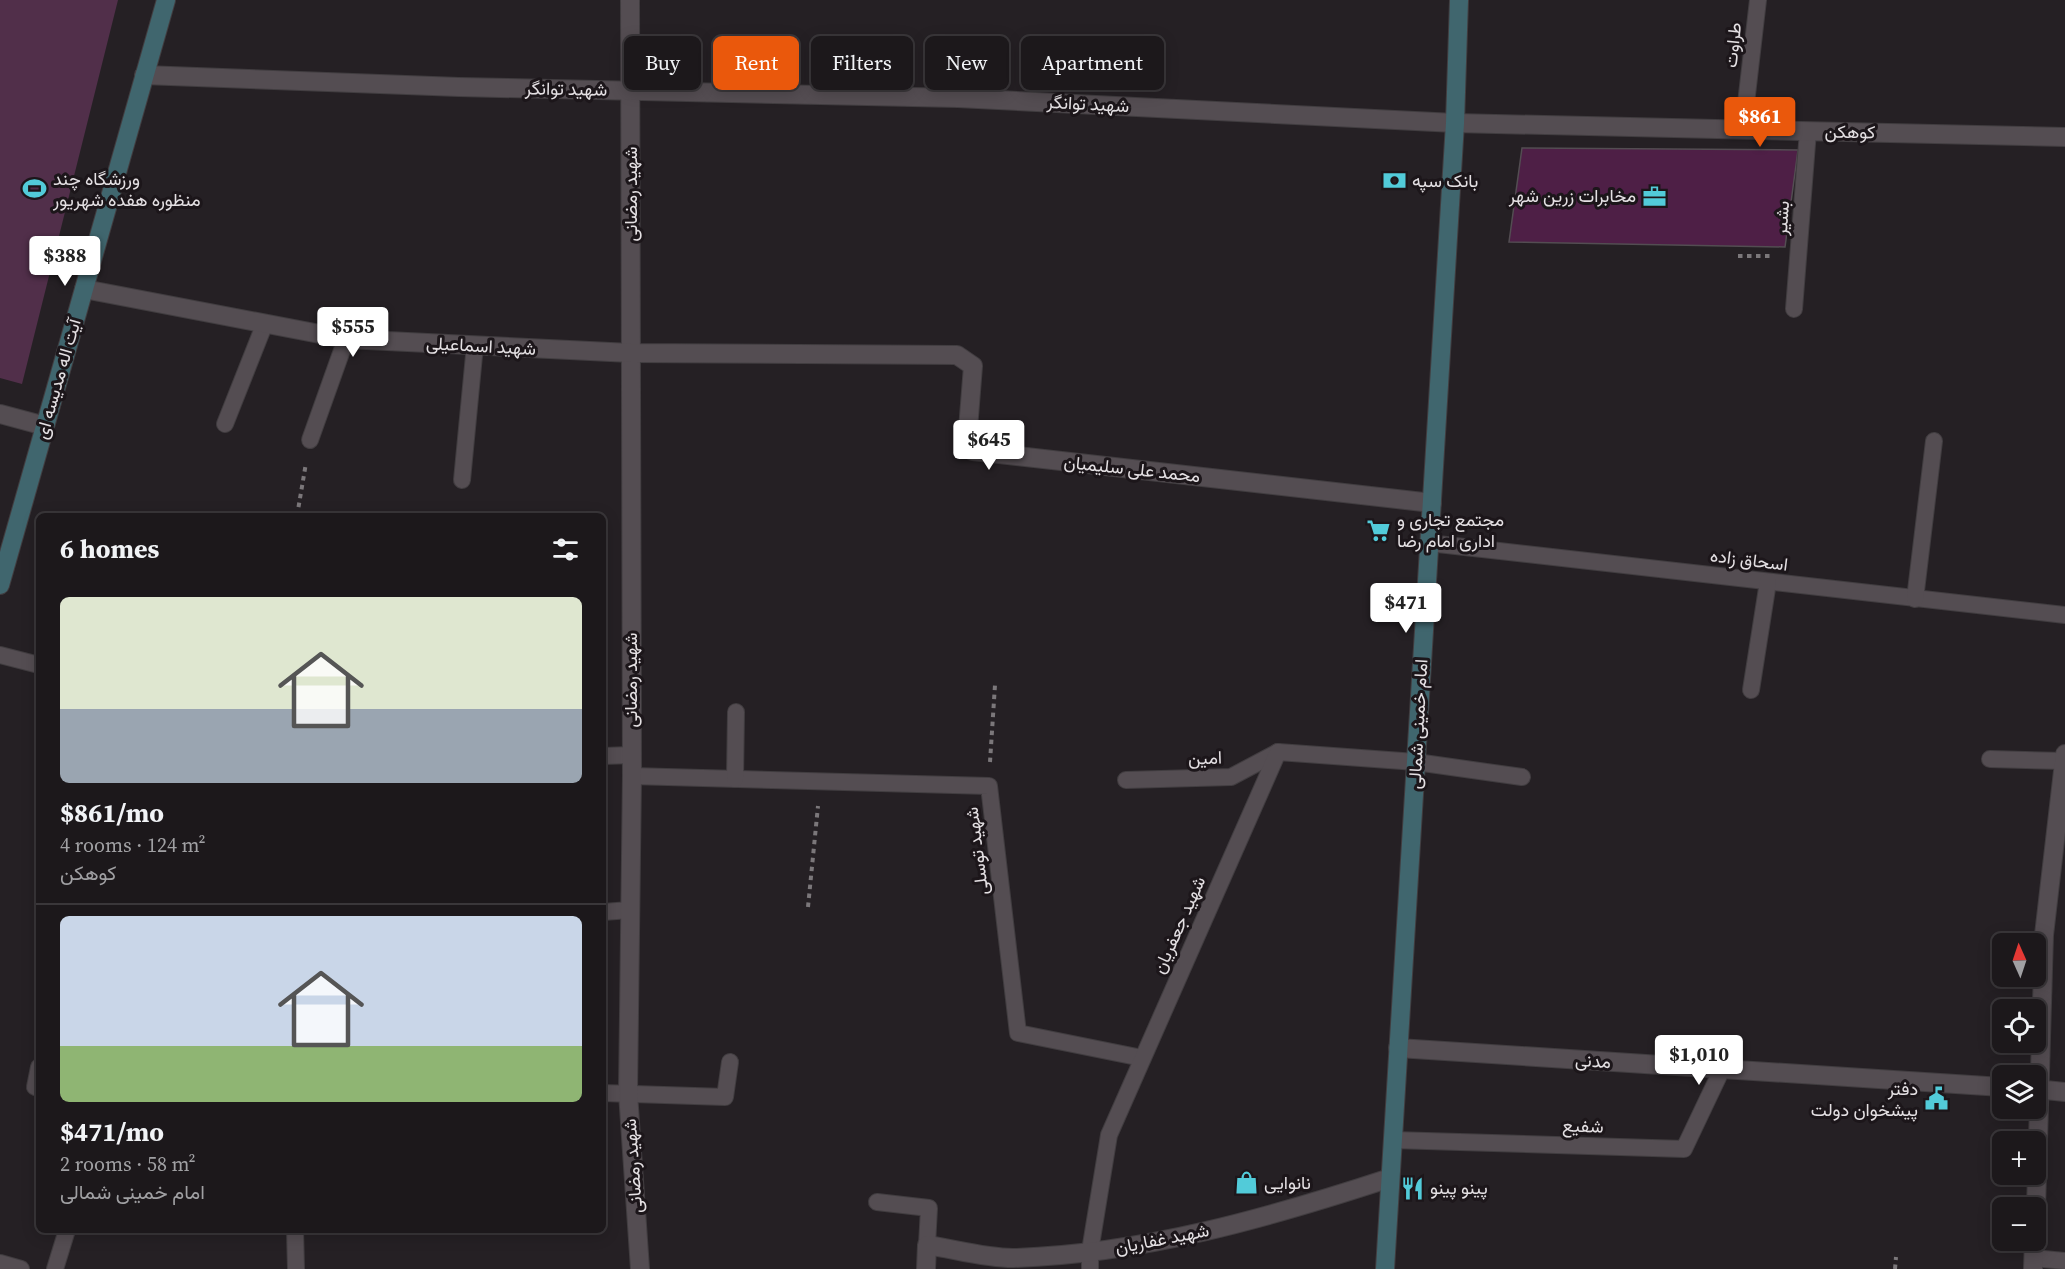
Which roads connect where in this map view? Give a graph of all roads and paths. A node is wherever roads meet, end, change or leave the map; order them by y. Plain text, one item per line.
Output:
1 (166, 0) edge
2 (630, 0) edge
3 (1459, 0) edge
4 (1758, 0) edge
5 (144, 75) junction
6 (631, 91) junction
7 (1455, 123) junction
8 (1743, 129) junction
9 (1808, 131) junction
10 (2065, 137) edge
11 (1738, 256) dead end
12 (1798, 256) junction
13 (84, 288) junction
14 (1794, 309) dead end
15 (265, 323) junction
16 (346, 339) junction
17 (475, 345) junction
18 (631, 353) junction
19 (0, 414) edge
20 (225, 424) dead end
21 (45, 426) junction
22 (310, 440) joint
23 (1934, 441) dead end
24 (462, 480) dead end
25 (1432, 503) junction
26 (298, 513) edge
27 (1429, 543) junction
28 (1768, 582) junction
29 (0, 585) edge
30 (1915, 599) junction
31 (2065, 615) edge
32 (0, 655) edge
33 (36, 664) edge
34 (994, 685) dead end
35 (1751, 690) dead end
36 (736, 712) dead end
37 (1278, 752) junction
38 (632, 755) junction
39 (606, 756) edge
40 (2065, 757) edge
41 (1990, 759) dead end
42 (1416, 762) junction
43 (632, 776) junction
44 (1522, 777) dead end
45 (735, 779) junction
46 (1126, 780) dead end
47 (820, 781) junction
48 (989, 786) junction
49 (808, 907) dead end
50 (630, 910) junction
51 (606, 912) edge
52 (1398, 1048) junction
53 (1142, 1058) junction
54 (730, 1062) dead end
55 (2039, 1065) edge
56 (1722, 1069) junction
57 (1992, 1086) edge
58 (2046, 1090) edge
59 (2065, 1092) edge
60 (606, 1093) edge
61 (628, 1093) junction
62 (2037, 1119) edge
63 (1393, 1140) junction
64 (1390, 1178) junction
65 (2036, 1197) edge
66 (877, 1202) dead end
67 (66, 1233) edge
68 (295, 1233) edge
69 (927, 1245) junction
70 (2034, 1256) edge
71 (1896, 1257) dead end
72 (1090, 1260) edge
73 (2065, 1261) edge
74 (0, 1263) edge
75 (21, 1269) edge
76 (55, 1269) edge
77 (296, 1269) edge
78 (640, 1269) edge
79 (926, 1269) edge
80 (1385, 1269) edge
81 (1896, 1269) edge

1 - 5 main road, آیت اله مدیسه ای
2 - 6 street, شهید رمضانی
3 - 7 main road, امام خمینی شمالی
4 - 8 lane, طراوت
5 - 6 street, شهید توانگر
5 - 13 main road, آیت اله مدیسه ای
6 - 7 street, شهید توانگر
6 - 18 street, شهید رمضانی
7 - 8 street, کوهکن
7 - 25 main road, امام خمینی شمالی
8 - 9 street, کوهکن
9 - 10 street, کوهکن
9 - 12 lane, بشیر
11 - 12 path
12 - 14 lane, بشیر
13 - 15 street, شهید اسماعیلی
13 - 21 main road, آیت اله مدیسه ای
15 - 16 street, شهید اسماعیلی
15 - 20 lane
16 - 17 street, شهید اسماعیلی
16 - 22 lane
17 - 18 street, شهید اسماعیلی
17 - 24 lane
18 - 25 street, محمد علی سلیمیان
18 - 38 street, شهید رمضانی
19 - 21 street
21 - 29 main road, آیت اله مدیسه ای
22 - 26 path
23 - 30 lane
25 - 27 main road, امام خمینی شمالی
27 - 28 lane, اسحاق زاده
27 - 42 main road, امام خمینی شمالی
28 - 30 lane, اسحاق زاده
28 - 35 lane
30 - 31 lane, اسحاق زاده
32 - 33 lane
34 - 48 path
36 - 45 lane
37 - 42 lane
37 - 46 lane, امین
37 - 53 lane, شهید جعفریان
38 - 39 lane
38 - 43 street, شهید رمضانی
40 - 41 lane
40 - 55 street
42 - 44 lane
42 - 52 main road, امام خمینی شمالی
43 - 45 lane, شهید توسلی
43 - 50 street, شهید رمضانی
45 - 47 lane, شهید توسلی
47 - 48 lane, شهید توسلی
47 - 49 path
48 - 53 lane, شهید توسلی
50 - 51 lane
50 - 61 street, شهید رمضانی
52 - 56 street, مدنی
52 - 63 main road, امام خمینی شمالی
53 - 72 lane, شهید جعفریان
54 - 61 lane
56 - 57 street, مدنی
56 - 63 lane, شفیع
58 - 59 street
60 - 61 lane
61 - 78 street, شهید رمضانی
62 - 65 street
63 - 64 main road, امام خمینی شمالی
64 - 72 street, شهید غفاریان
64 - 80 main road, امام خمینی شمالی
66 - 69 lane
67 - 76 lane
68 - 77 lane
69 - 72 street, شهید غفاریان
69 - 79 street
70 - 73 lane
71 - 81 path
74 - 75 lane

